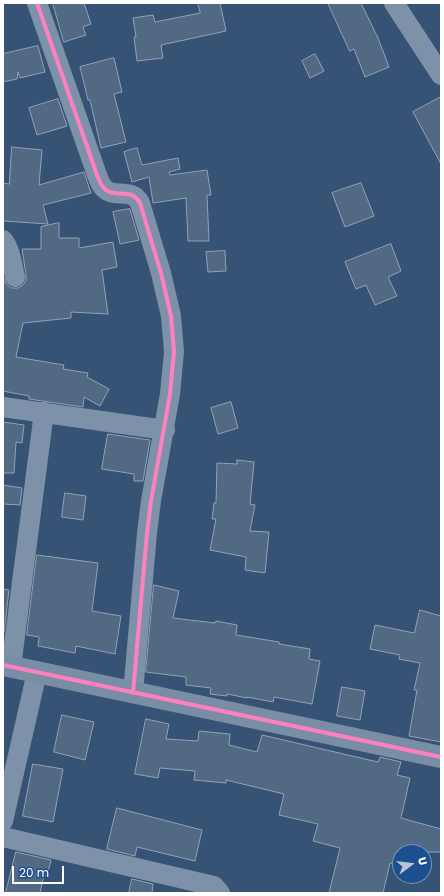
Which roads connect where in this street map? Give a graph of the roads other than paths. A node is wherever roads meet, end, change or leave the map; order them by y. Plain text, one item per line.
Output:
1 (37, 3) edge
2 (394, 3) edge
3 (441, 75) edge
4 (3, 240) edge
5 (15, 277) dead end
6 (3, 407) edge
7 (44, 412) junction
8 (164, 430) junction
9 (7, 666) edge
10 (37, 672) junction
11 (133, 693) junction
12 (441, 757) edge
13 (3, 821) edge
14 (3, 837) edge
15 (220, 893) edge

1 - 8 street
2 - 3 street
4 - 5 street
6 - 7 street
7 - 8 street
7 - 9 street
8 - 11 street
9 - 10 street
10 - 11 street
10 - 13 street
11 - 12 street
14 - 15 street

